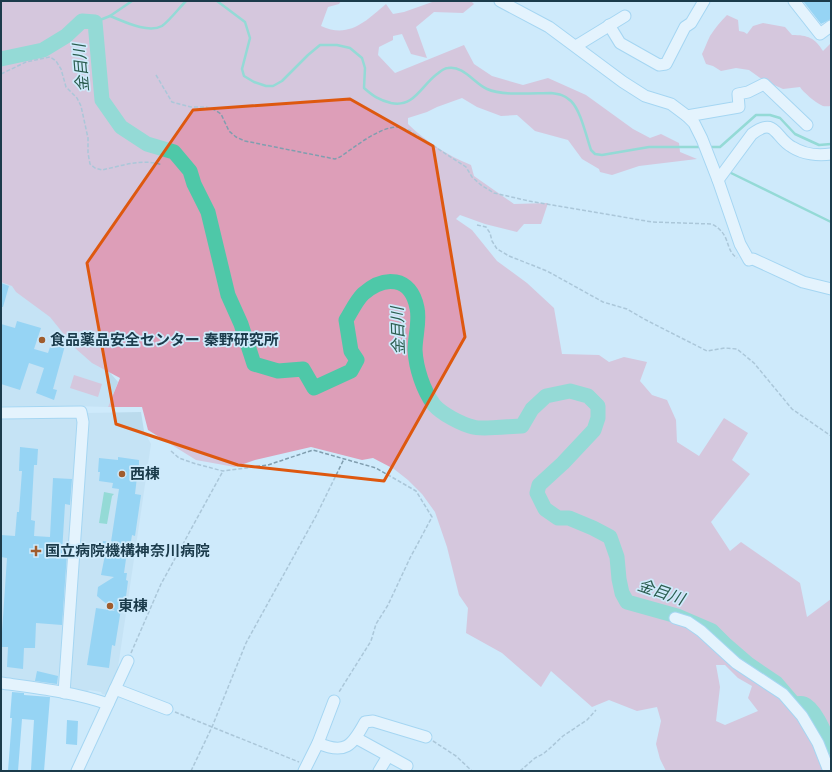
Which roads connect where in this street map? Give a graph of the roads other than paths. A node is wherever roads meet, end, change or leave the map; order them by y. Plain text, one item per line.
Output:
1 (500, 1) edge
2 (704, 1) edge
3 (794, 1) edge
4 (625, 16) dead end
5 (609, 25) junction
6 (831, 26) edge
7 (576, 46) junction
8 (687, 116) junction
9 (807, 125) dead end
10 (831, 154) edge
11 (718, 180) junction
12 (831, 289) edge
13 (1, 413) edge
14 (675, 618) dead end
15 (128, 661) road end
16 (1, 683) edge
17 (115, 689) junction
18 (64, 693) junction
19 (334, 701) road end
20 (108, 704) junction
21 (167, 709) road end
22 (426, 737) road end
23 (356, 738) junction
24 (318, 743) junction
25 (388, 756) junction
26 (407, 766) dead end
27 (306, 768) edge
28 (77, 771) edge
29 (379, 771) edge
30 (829, 771) edge

1 - 7 street
2 - 5 street
3 - 6 street
4 - 5 street
5 - 7 street
7 - 8 street
8 - 9 street
8 - 11 street
10 - 11 street
11 - 12 street
13 - 18 street
14 - 30 street
15 - 17 street
16 - 18 street
17 - 20 street
17 - 21 street
18 - 20 street
19 - 24 street
20 - 28 street
22 - 23 street
23 - 24 street
23 - 25 street
24 - 27 street
25 - 26 street
25 - 29 street

